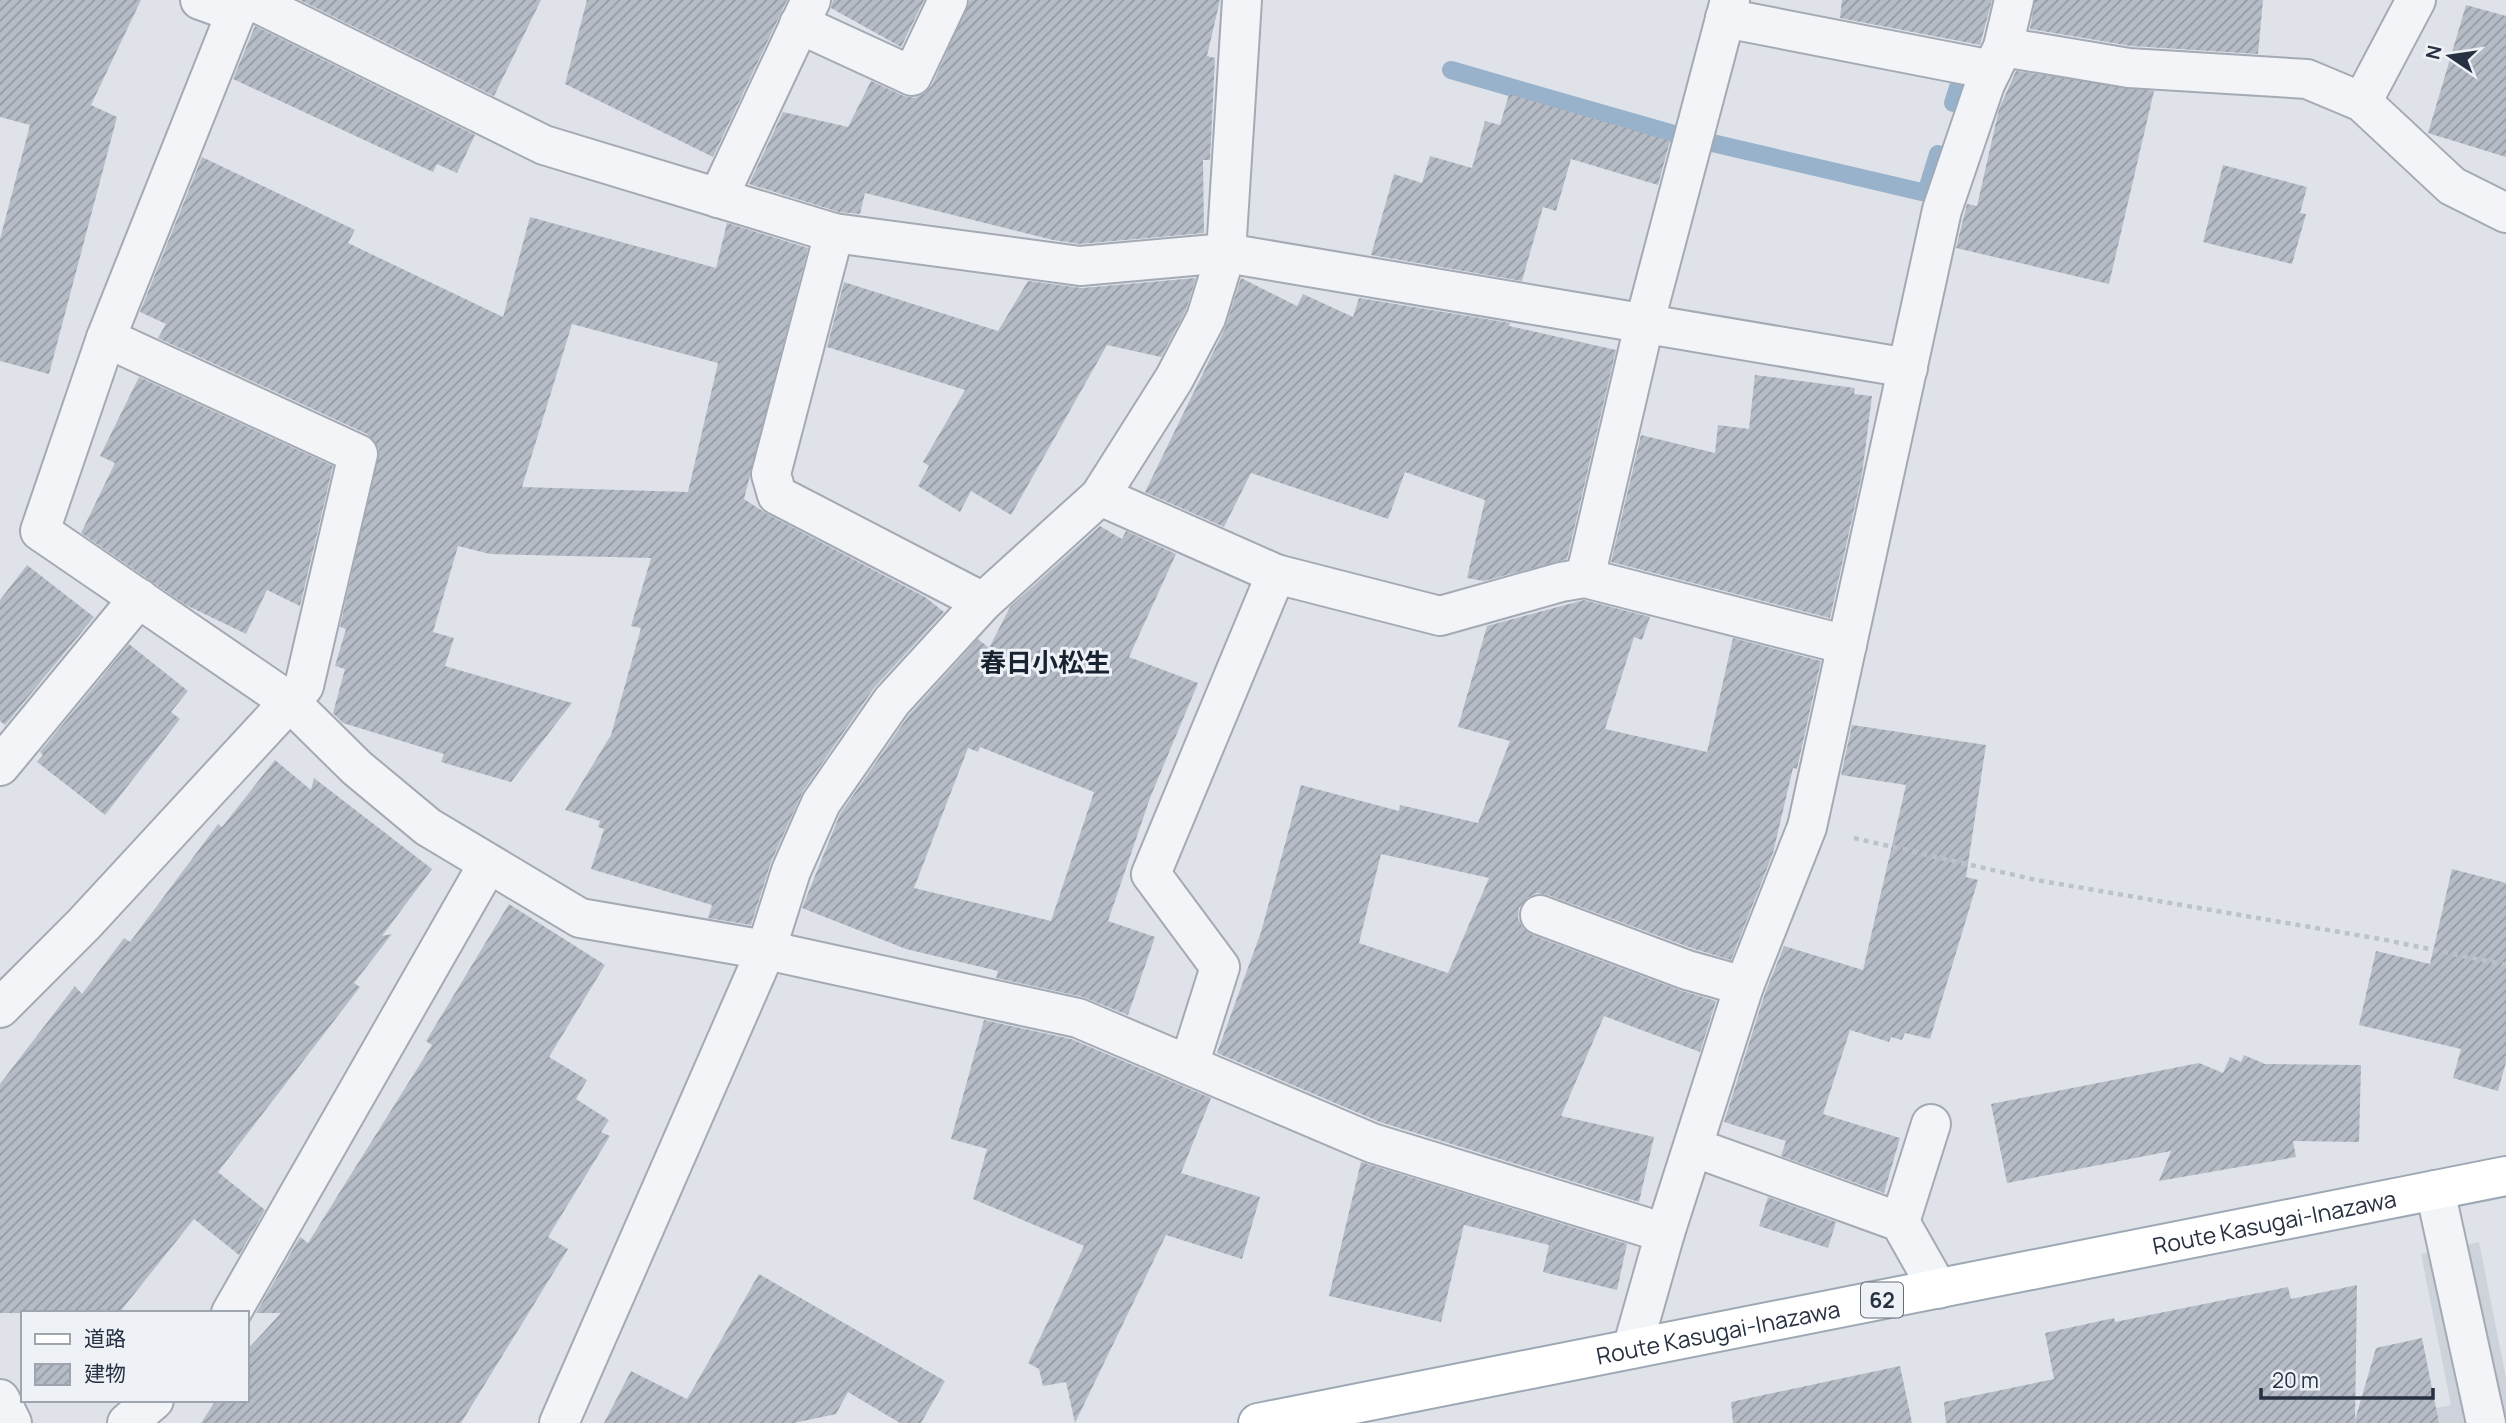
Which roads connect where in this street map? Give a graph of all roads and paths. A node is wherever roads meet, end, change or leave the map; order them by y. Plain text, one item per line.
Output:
1 (200, 0) edge
2 (948, 0) edge
3 (1242, 0) edge
4 (2014, 0) edge
5 (2416, 0) edge
6 (242, 4) edge
7 (1728, 9) edge
8 (805, 12) edge
9 (1998, 58) junction
10 (2362, 102) junction
11 (718, 198) junction
12 (2506, 214) edge
13 (834, 233) junction
14 (1226, 253) junction
15 (1644, 325) junction
16 (106, 338) junction
17 (1908, 368) junction
18 (1100, 496) junction
19 (1276, 573) junction
20 (1585, 579) junction
21 (139, 598) junction
22 (984, 602) junction
23 (1847, 645) junction
24 (290, 702) junction
25 (0, 766) edge
26 (1807, 827) junction
27 (488, 864) junction
28 (1540, 915) dead end
29 (766, 950) junction
30 (2506, 965) edge
31 (1744, 986) junction
32 (0, 1008) edge
33 (1189, 1065) junction
34 (1931, 1124) dead end
35 (1693, 1147) junction
36 (2506, 1176) edge
37 (2435, 1190) junction
38 (1900, 1222) junction
39 (1665, 1233) junction
40 (1938, 1289) junction
41 (232, 1311) edge
42 (1632, 1349) junction
43 (0, 1399) edge
44 (152, 1402) edge
45 (12, 1423) edge
46 (127, 1423) edge
47 (559, 1423) edge
48 (1258, 1423) edge
49 (2486, 1423) edge

1 - 6 street
2 - 8 street
3 - 14 street
4 - 9 street
5 - 10 street
6 - 11 street
6 - 16 street
7 - 9 street
7 - 15 street
8 - 11 street
9 - 10 street
9 - 17 street
10 - 12 street
11 - 13 street
13 - 14 street
13 - 22 street
14 - 15 street
14 - 18 street
15 - 17 street
15 - 20 street
16 - 21 street
16 - 24 street
17 - 23 street
18 - 19 street
18 - 22 street
19 - 20 street
19 - 33 street
20 - 23 street
21 - 24 street
21 - 25 street
22 - 29 street
23 - 26 street
24 - 27 street
24 - 32 street
26 - 30 path
26 - 31 street
27 - 29 street
27 - 41 street
28 - 31 street
29 - 33 street
29 - 47 street
31 - 35 street
33 - 39 street
34 - 38 street
35 - 38 street
35 - 39 street
36 - 37 main road, Route Kasugai-Inazawa / 62
37 - 40 main road, Route Kasugai-Inazawa / 62
37 - 49 street
38 - 40 street
39 - 42 street
40 - 42 main road, Route Kasugai-Inazawa / 62
42 - 48 main road, Route Kasugai-Inazawa / 62
43 - 45 street
44 - 46 street

